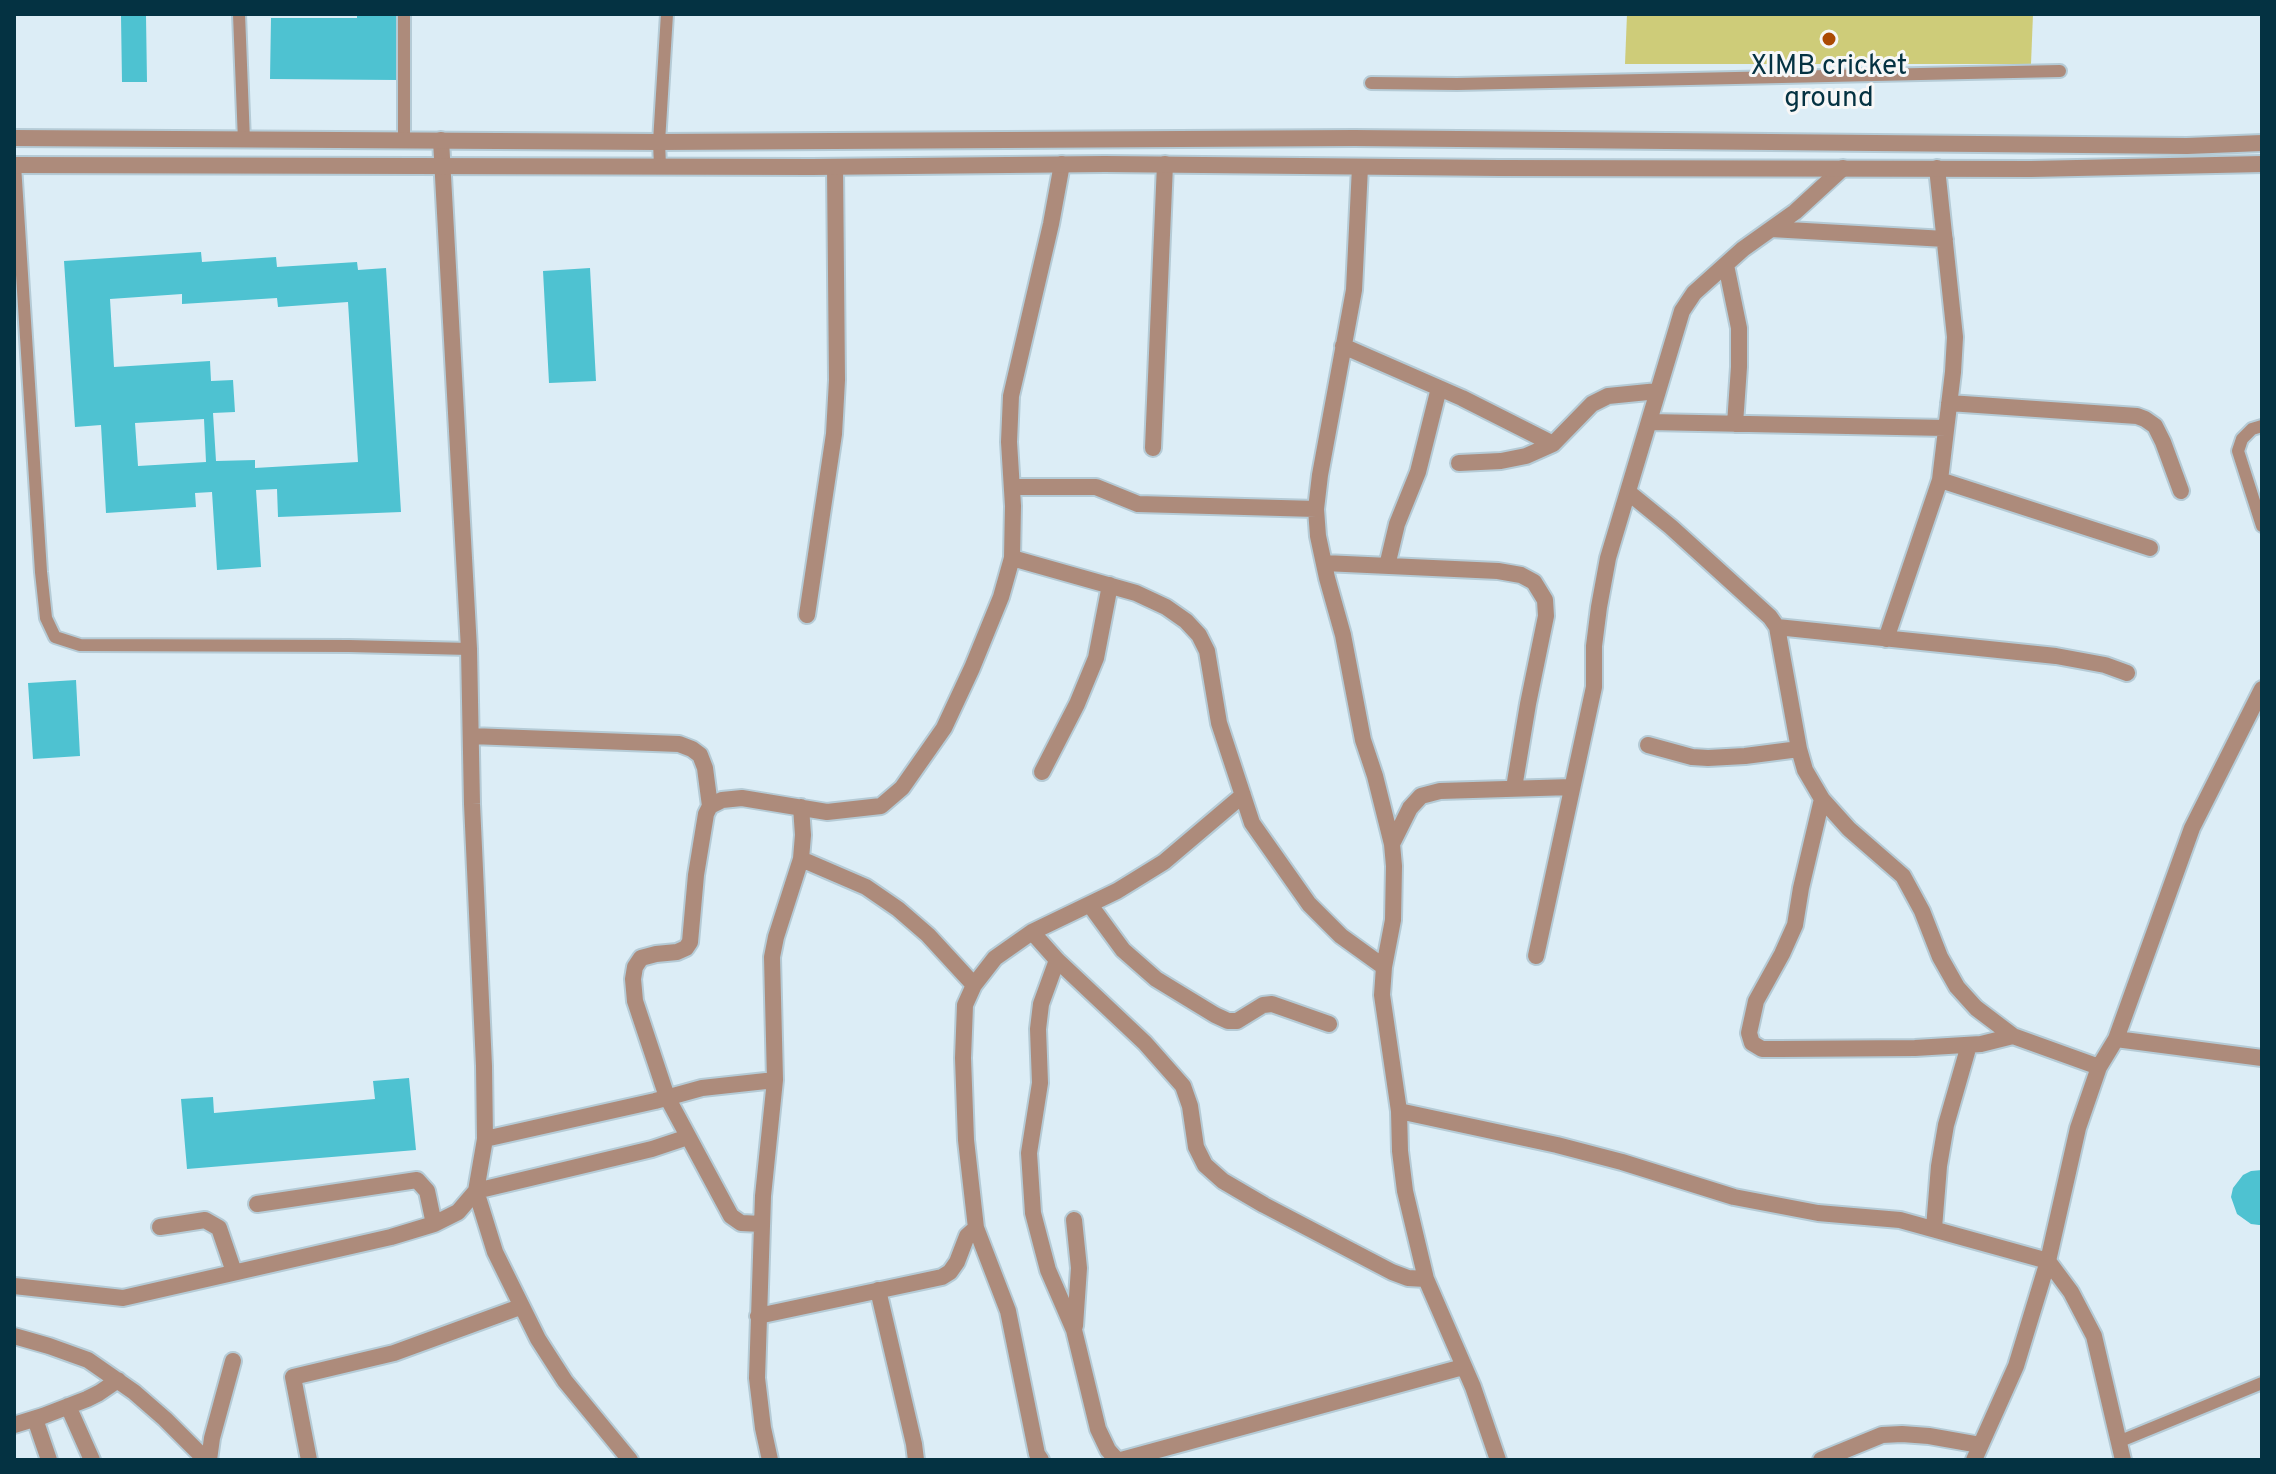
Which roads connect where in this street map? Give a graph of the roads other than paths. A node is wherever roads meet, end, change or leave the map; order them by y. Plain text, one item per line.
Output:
1 (239, 14) edge
2 (404, 14) edge
3 (667, 14) edge
4 (2060, 71) dead end
5 (1371, 83) dead end
6 (14, 138) edge
7 (404, 140) junction
8 (441, 140) junction
9 (244, 141) junction
10 (659, 142) junction
11 (2262, 143) edge
12 (1062, 164) junction
13 (1165, 164) junction
14 (2262, 164) edge
15 (14, 165) edge
16 (443, 166) junction
17 (660, 166) junction
18 (835, 167) junction
19 (1360, 167) junction
20 (1843, 168) junction
21 (1937, 168) junction
22 (1771, 229) junction
23 (1945, 239) junction
24 (1726, 265) junction
25 (1343, 346) junction
26 (1439, 388) junction
27 (1658, 391) junction
28 (1949, 403) junction
29 (1650, 422) junction
30 (1735, 424) junction
31 (2262, 426) edge
32 (1946, 428) junction
33 (1553, 444) junction
34 (1153, 448) dead end
35 (1459, 463) dead end
36 (1940, 480) junction
37 (1012, 487) junction
38 (2181, 491) dead end
39 (1628, 492) junction
40 (1316, 509) junction
41 (2262, 526) edge
42 (2150, 548) dead end
43 (1012, 558) junction
44 (1324, 563) junction
45 (1387, 566) junction
46 (1110, 585) junction
47 (807, 615) dead end
48 (1777, 627) junction
49 (1886, 639) junction
50 (469, 649) junction
51 (2127, 673) dead end
52 (2262, 689) edge
53 (471, 736) junction
54 (1648, 745) dead end
55 (1799, 749) junction
56 (1042, 772) dead end
57 (1572, 787) junction
58 (1514, 788) junction
59 (1243, 795) junction
60 (1822, 799) junction
61 (710, 806) junction
62 (801, 807) junction
63 (1392, 844) junction
64 (801, 859) junction
65 (1090, 905) junction
66 (1032, 932) junction
67 (1536, 956) dead end
68 (1057, 960) junction
69 (1384, 967) junction
70 (974, 985) junction
71 (1329, 1024) dead end
72 (2013, 1036) junction
73 (2116, 1039) junction
74 (1969, 1045) junction
75 (2262, 1058) edge
76 (2099, 1067) junction
77 (775, 1080) junction
78 (667, 1097) junction
79 (1399, 1111) junction
80 (688, 1137) junction
81 (485, 1139) junction
82 (476, 1191) junction
83 (257, 1204) dead end
84 (1074, 1220) dead end
85 (434, 1224) junction
86 (762, 1224) junction
87 (160, 1227) dead end
88 (976, 1228) junction
89 (1934, 1228) junction
90 (2048, 1261) junction
91 (234, 1272) junction
92 (1426, 1279) junction
93 (14, 1286) edge
94 (878, 1290) junction
95 (520, 1307) junction
96 (758, 1316) junction
97 (1074, 1330) junction
98 (14, 1336) edge
99 (233, 1361) dead end
100 (1463, 1367) junction
101 (118, 1380) junction
102 (2262, 1383) edge
103 (68, 1406) junction
104 (35, 1419) junction
105 (14, 1425) edge
106 (2118, 1442) junction
107 (1977, 1453) edge
108 (49, 1460) edge
109 (92, 1460) edge
110 (207, 1460) edge
111 (309, 1460) edge
112 (630, 1460) edge
113 (770, 1460) edge
114 (916, 1460) edge
115 (1041, 1460) edge
116 (1119, 1460) edge
117 (1498, 1460) edge
118 (1821, 1460) edge
119 (2123, 1460) edge

1 - 9 lane
2 - 7 lane
3 - 10 lane
4 - 5 lane
6 - 9 street
7 - 8 street
7 - 9 street
8 - 10 street
8 - 16 street
10 - 11 street
10 - 17 lane
12 - 13 street
12 - 18 street
12 - 37 street
13 - 19 street
13 - 34 street
14 - 21 street
15 - 16 street
15 - 50 lane
16 - 17 street
16 - 50 street
17 - 18 street
18 - 47 street
19 - 20 street
19 - 25 street
20 - 21 street
20 - 22 street
21 - 23 street
22 - 23 street
22 - 24 street
23 - 28 street
24 - 27 street
24 - 30 street
25 - 26 street
25 - 40 street
26 - 33 street
26 - 45 street
27 - 29 street
27 - 33 street
28 - 32 street
28 - 38 street
29 - 30 street
29 - 39 street
30 - 32 street
31 - 41 lane
32 - 36 street
33 - 35 street
36 - 42 street
36 - 49 street
37 - 40 street
37 - 43 street
39 - 48 street
39 - 57 street
40 - 44 street
43 - 46 street
43 - 62 street
44 - 45 street
44 - 63 street
45 - 58 street
46 - 56 street
46 - 59 street
48 - 49 street
48 - 55 street
49 - 51 street
50 - 53 street
52 - 73 street
53 - 61 street
53 - 81 street
54 - 55 street
55 - 60 street
57 - 58 street
57 - 67 street
58 - 63 street
59 - 65 street
59 - 69 street
60 - 72 street
60 - 74 street
61 - 62 street
61 - 78 street
62 - 64 street
63 - 69 street
64 - 70 street
64 - 77 street
65 - 66 street
65 - 71 street
66 - 68 street
66 - 70 street
68 - 92 street
68 - 97 street
69 - 79 street
70 - 88 street
72 - 74 street
72 - 76 street
73 - 75 street
73 - 76 street
74 - 89 street
76 - 90 street
77 - 78 street
77 - 86 street
78 - 80 street
78 - 81 street
79 - 89 street
79 - 92 street
80 - 82 street
80 - 86 street
81 - 82 street
82 - 85 street
82 - 95 street
83 - 85 street
84 - 97 street
85 - 91 street
86 - 96 street
87 - 91 street
88 - 94 street
88 - 115 street
89 - 90 street
90 - 106 street
90 - 107 street
91 - 93 street
92 - 100 street
94 - 96 street
94 - 114 street
95 - 111 street
95 - 112 street
96 - 113 street
97 - 116 street
98 - 101 street
99 - 110 street
100 - 116 street
100 - 117 street
101 - 103 street
101 - 110 street
102 - 106 lane
103 - 104 street
103 - 109 street
104 - 105 street
104 - 108 street
106 - 119 street
107 - 118 street

